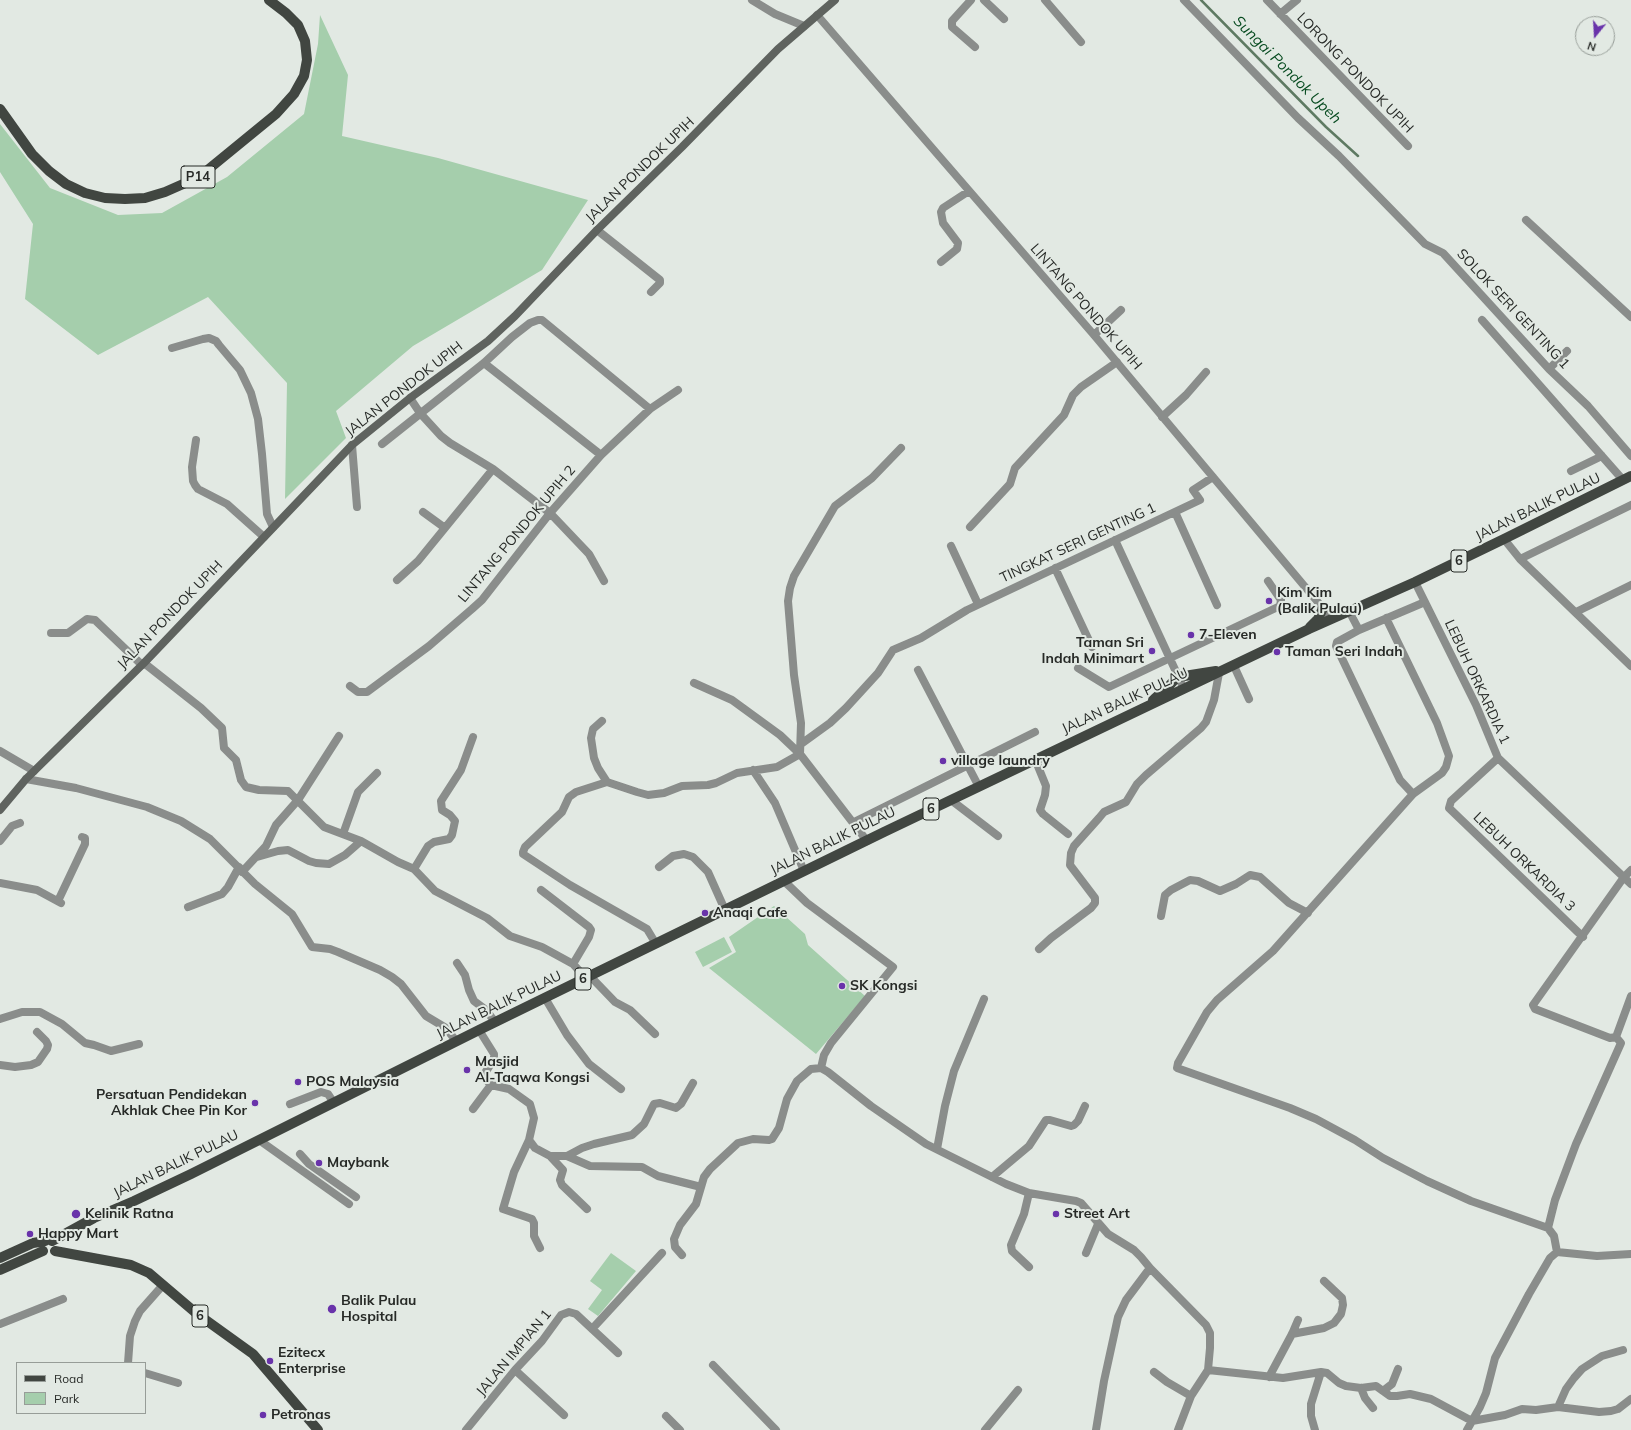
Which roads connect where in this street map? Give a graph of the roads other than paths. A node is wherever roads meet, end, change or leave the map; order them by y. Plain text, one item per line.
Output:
1 (269, 0) edge
2 (752, 0) edge
3 (835, 0) edge
4 (971, 0) edge
5 (984, 0) edge
6 (1044, 0) edge
7 (1184, 0) edge
8 (1267, 0) edge
9 (1297, 0) edge
10 (1280, 14) junction
11 (817, 15) junction
12 (1004, 19) dead end
13 (804, 26) junction
14 (1081, 42) dead end
15 (975, 48) dead end
16 (0, 110) edge
17 (1408, 146) dead end
18 (969, 191) junction
19 (1526, 220) dead end
20 (597, 230) junction
21 (941, 262) dead end
22 (651, 292) dead end
23 (1120, 310) dead end
24 (1631, 317) edge
25 (1482, 320) dead end
26 (1094, 335) junction
27 (172, 348) dead end
28 (1567, 351) dead end
29 (484, 362) junction
30 (1117, 362) junction
31 (1549, 369) junction
32 (1206, 372) dead end
33 (678, 390) dead end
34 (410, 398) junction
35 (650, 409) junction
36 (420, 413) junction
37 (1162, 416) junction
38 (196, 440) dead end
39 (382, 444) dead end
40 (352, 445) junction
41 (901, 448) dead end
42 (601, 455) junction
43 (1602, 456) junction
44 (1631, 456) edge
45 (493, 469) junction
46 (1571, 470) dead end
47 (1213, 477) junction
48 (1627, 478) edge
49 (1631, 505) edge
50 (357, 507) dead end
51 (424, 512) dead end
52 (1174, 512) junction
53 (550, 513) junction
54 (273, 527) junction
55 (970, 527) dead end
56 (445, 528) junction
57 (264, 537) junction
58 (1115, 540) junction
59 (1504, 540) junction
60 (951, 546) dead end
61 (1520, 559) junction
62 (1055, 568) junction
63 (397, 580) dead end
64 (604, 581) dead end
65 (1268, 581) dead end
66 (1415, 582) junction
67 (1631, 585) edge
68 (1424, 602) junction
69 (978, 604) junction
70 (1216, 605) dead end
71 (1323, 608) junction
72 (1349, 611) junction
73 (1576, 612) junction
74 (1386, 618) junction
75 (1332, 619) junction
76 (1309, 629) junction
77 (1359, 630) junction
78 (51, 633) dead end
79 (1092, 647) dead end
80 (1169, 657) junction
81 (143, 664) junction
82 (1631, 666) edge
83 (1078, 668) dead end
84 (1227, 669) junction
85 (918, 670) dead end
86 (1178, 676) junction
87 (694, 683) dead end
88 (350, 686) dead end
89 (1184, 689) junction
90 (1249, 698) dead end
91 (1140, 710) junction
92 (602, 721) dead end
93 (1035, 732) dead end
94 (339, 736) dead end
95 (473, 737) dead end
96 (801, 744) junction
97 (0, 751) edge
98 (800, 754) junction
99 (1498, 758) junction
100 (1035, 760) junction
101 (968, 765) junction
102 (753, 770) junction
103 (34, 771) junction
104 (377, 773) dead end
105 (26, 779) junction
106 (607, 782) junction
107 (979, 786) junction
108 (1414, 794) junction
109 (298, 800) junction
110 (951, 800) junction
111 (0, 810) edge
112 (854, 822) junction
113 (20, 823) dead end
114 (343, 834) junction
115 (1068, 834) dead end
116 (998, 836) dead end
117 (82, 837) dead end
118 (0, 841) edge
119 (360, 841) junction
120 (866, 841) junction
121 (256, 857) junction
122 (659, 867) dead end
123 (414, 869) junction
124 (240, 870) junction
125 (1631, 870) edge
126 (804, 871) junction
127 (1624, 877) junction
128 (784, 881) junction
129 (0, 882) edge
130 (1631, 884) edge
131 (542, 890) dead end
132 (188, 907) dead end
133 (725, 910) junction
134 (1308, 913) junction
135 (1161, 916) dead end
136 (1582, 937) junction
137 (656, 944) junction
138 (1039, 949) dead end
139 (457, 963) dead end
140 (573, 964) junction
141 (588, 977) junction
142 (1631, 996) edge
143 (545, 998) junction
144 (984, 999) dead end
145 (0, 1019) edge
146 (495, 1022) junction
147 (479, 1030) junction
148 (37, 1032) dead end
149 (656, 1034) dead end
150 (1617, 1038) junction
151 (456, 1041) junction
152 (139, 1044) dead end
153 (0, 1066) edge
154 (821, 1068) junction
155 (693, 1083) dead end
156 (491, 1085) junction
157 (621, 1089) dead end
158 (334, 1103) junction
159 (290, 1104) dead end
160 (1085, 1106) dead end
161 (473, 1110) dead end
162 (259, 1140) junction
163 (529, 1140) junction
164 (937, 1149) junction
165 (300, 1154) dead end
166 (550, 1156) junction
167 (567, 1156) junction
168 (992, 1177) junction
169 (701, 1187) junction
170 (1029, 1193) junction
171 (356, 1197) dead end
172 (348, 1204) dead end
173 (587, 1209) dead end
174 (1098, 1224) junction
175 (1548, 1228) junction
176 (51, 1244) junction
177 (540, 1248) dead end
178 (1556, 1252) junction
179 (662, 1253) dead end
180 (1086, 1253) dead end
181 (1631, 1254) edge
182 (682, 1255) dead end
183 (0, 1258) edge
184 (1029, 1267) dead end
185 (1150, 1268) junction
186 (0, 1270) edge
187 (1324, 1280) dead end
188 (163, 1285) junction
189 (64, 1299) dead end
190 (1298, 1320) dead end
191 (0, 1324) edge
192 (592, 1329) junction
193 (1292, 1334) junction
194 (1623, 1350) dead end
195 (618, 1353) dead end
196 (128, 1362) edge
197 (713, 1365) dead end
198 (1398, 1369) dead end
199 (515, 1370) junction
200 (1208, 1370) junction
201 (1154, 1372) dead end
202 (1321, 1372) junction
203 (146, 1373) edge
204 (1269, 1377) junction
205 (178, 1383) dead end
206 (1361, 1388) junction
207 (1018, 1390) dead end
208 (1384, 1391) junction
209 (1191, 1396) junction
210 (1629, 1404) edge
211 (1558, 1407) junction
212 (1372, 1408) dead end
213 (564, 1414) dead end
214 (666, 1416) dead end
215 (1472, 1422) junction
216 (469, 1429) edge
217 (318, 1430) edge
218 (680, 1430) edge
219 (776, 1430) edge
220 (985, 1430) edge
221 (1096, 1430) edge
222 (1178, 1430) edge
223 (1315, 1430) edge
224 (1467, 1430) edge

1 - 16 main road, P14
2 - 13 street
3 - 11 main road, JALAN PONDOK UPIH
4 - 15 street
5 - 12 street
6 - 14 street
7 - 31 street, SOLOK SERI GENTING 1
8 - 10 street, LORONG PONDOK UPIH
9 - 10 street
10 - 17 street, LORONG PONDOK UPIH
11 - 13 main road, JALAN PONDOK UPIH
11 - 18 street, LINTANG PONDOK UPIH
13 - 20 main road, JALAN PONDOK UPIH
18 - 21 street
18 - 26 street, LINTANG PONDOK UPIH
19 - 24 street
20 - 22 street
20 - 34 main road, JALAN PONDOK UPIH
23 - 26 street
25 - 43 street
26 - 30 street, LINTANG PONDOK UPIH
27 - 54 street
28 - 31 street
29 - 35 street
29 - 36 street
29 - 42 street
30 - 37 street, LINTANG PONDOK UPIH
30 - 55 street
31 - 44 street, SOLOK SERI GENTING 1
32 - 37 street
33 - 35 street, LINTANG PONDOK UPIH 2
34 - 36 street
34 - 40 main road, JALAN PONDOK UPIH
35 - 42 street, LINTANG PONDOK UPIH 2
36 - 39 street
36 - 45 street
37 - 47 street, LINTANG PONDOK UPIH
38 - 57 street
40 - 50 street
40 - 54 main road, JALAN PONDOK UPIH
41 - 96 street
42 - 53 street, LINTANG PONDOK UPIH 2
43 - 46 street
43 - 48 street
45 - 53 street
45 - 56 street
47 - 52 street, TINGKAT SERI GENTING 1
47 - 71 street, LINTANG PONDOK UPIH
48 - 59 main road, JALAN BALIK PULAU / 6
49 - 61 street
51 - 56 street
52 - 58 street, TINGKAT SERI GENTING 1
52 - 70 street
53 - 64 street
53 - 88 street, LINTANG PONDOK UPIH 2
54 - 57 main road, JALAN PONDOK UPIH
56 - 63 street
57 - 81 main road, JALAN PONDOK UPIH
58 - 62 street, TINGKAT SERI GENTING 1
58 - 80 street
59 - 61 street
59 - 66 main road, JALAN BALIK PULAU / 6
60 - 69 street
61 - 73 street
62 - 69 street, TINGKAT SERI GENTING 1
62 - 79 street
65 - 80 street
66 - 68 street, LEBUH ORKARDIA 1
66 - 72 main road, JALAN BALIK PULAU / 6
67 - 73 street
68 - 74 street
68 - 99 street, LEBUH ORKARDIA 1
69 - 96 street, TINGKAT SERI GENTING 1
71 - 75 street, LINTANG PONDOK UPIH
71 - 76 main road
72 - 75 main road, JALAN BALIK PULAU / 6
72 - 77 street
73 - 82 street
74 - 77 street
74 - 108 street
75 - 76 main road, JALAN BALIK PULAU / 6
76 - 84 main road, JALAN BALIK PULAU / 6
77 - 108 street
78 - 81 street
80 - 83 street
80 - 86 street
81 - 103 main road, JALAN PONDOK UPIH
81 - 109 street
84 - 86 main road
84 - 89 main road, JALAN BALIK PULAU / 6
84 - 90 street
84 - 138 street
85 - 101 street
86 - 89 street
86 - 91 main road
87 - 98 street
89 - 91 main road, JALAN BALIK PULAU / 6
91 - 100 main road, JALAN BALIK PULAU / 6
92 - 106 street
93 - 101 street
94 - 109 street
95 - 123 street
96 - 98 street
97 - 103 street
98 - 102 street
98 - 112 street
99 - 127 street, LEBUH ORKARDIA 1
99 - 136 street, LEBUH ORKARDIA 3
100 - 107 main road, JALAN BALIK PULAU / 6
100 - 115 street
101 - 107 street
101 - 112 street
102 - 106 street
102 - 126 street
103 - 105 main road, JALAN PONDOK UPIH
104 - 114 street
105 - 111 main road, JALAN PONDOK UPIH
105 - 124 street
106 - 137 street
107 - 110 main road, JALAN BALIK PULAU / 6
108 - 134 street
109 - 114 street
109 - 121 street
110 - 116 street
110 - 120 main road, JALAN BALIK PULAU / 6
112 - 120 street
113 - 118 street
114 - 119 street
117 - 129 street
119 - 121 street
119 - 123 street
120 - 126 main road, JALAN BALIK PULAU / 6
121 - 124 street
122 - 133 street
123 - 140 street
124 - 132 street
124 - 151 street
125 - 127 street
126 - 128 main road, JALAN BALIK PULAU / 6
127 - 130 street, LEBUH ORKARDIA 1
127 - 136 street
128 - 133 main road, JALAN BALIK PULAU / 6
128 - 154 street
131 - 140 street
133 - 137 main road, JALAN BALIK PULAU / 6
134 - 135 street
134 - 175 street
136 - 150 street
137 - 141 main road, JALAN BALIK PULAU / 6
139 - 146 street
140 - 141 street
141 - 143 main road, JALAN BALIK PULAU / 6
141 - 149 street
142 - 150 street
143 - 146 main road, JALAN BALIK PULAU / 6
143 - 157 street
144 - 164 street
145 - 152 street
146 - 147 main road, JALAN BALIK PULAU / 6
147 - 151 main road, JALAN BALIK PULAU / 6
147 - 156 street
148 - 153 street
150 - 175 street
151 - 158 main road, JALAN BALIK PULAU / 6
154 - 164 street
154 - 169 street
155 - 167 street
156 - 161 street
156 - 163 street
158 - 159 street
158 - 162 main road, JALAN BALIK PULAU / 6
160 - 168 street
162 - 172 street
162 - 176 main road, JALAN BALIK PULAU / 6
163 - 166 street
163 - 177 street
164 - 168 street
165 - 171 street
166 - 167 street
166 - 173 street
167 - 169 street
168 - 170 street
169 - 182 street
170 - 174 street
170 - 184 street
174 - 180 street
174 - 185 street
175 - 178 street
176 - 183 main road, JALAN BALIK PULAU / 6
176 - 186 main road, 6
176 - 188 main road, 6
178 - 181 street
178 - 215 street
179 - 192 street
185 - 200 street
185 - 221 street
187 - 193 street
188 - 196 street
188 - 217 main road, 6
189 - 191 street
190 - 193 street
192 - 195 street, JALAN IMPIAN 1
192 - 199 street, JALAN IMPIAN 1
193 - 204 street
194 - 211 street
197 - 219 street
198 - 208 street
199 - 213 street
199 - 216 street, JALAN IMPIAN 1
200 - 204 street
200 - 209 street
201 - 209 street
202 - 204 street
202 - 206 street
202 - 223 street
203 - 205 street
206 - 208 street
206 - 212 street
207 - 220 street
208 - 215 street
209 - 222 street
210 - 211 street
211 - 215 street
214 - 218 street
215 - 224 street

